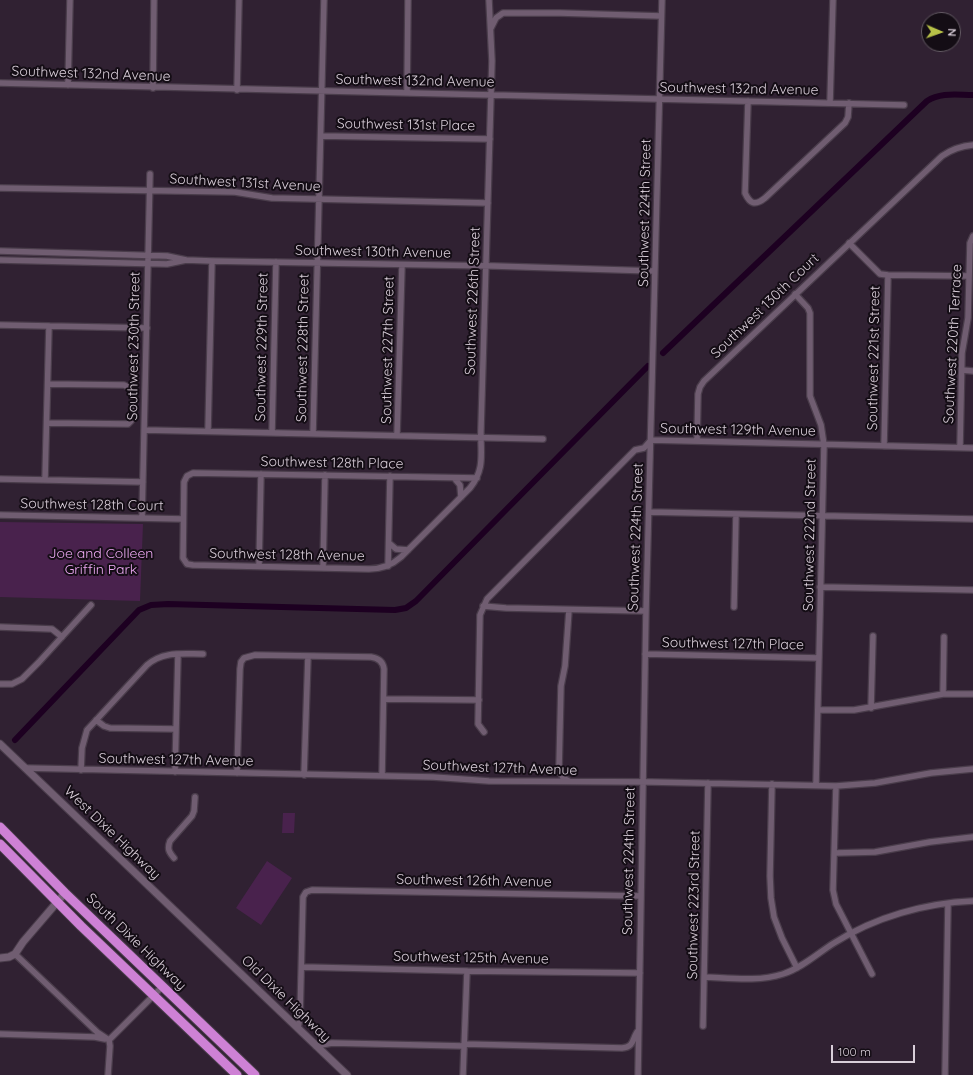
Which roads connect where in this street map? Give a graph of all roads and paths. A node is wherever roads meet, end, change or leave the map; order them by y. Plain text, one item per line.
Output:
1 (70, 0) edge
2 (154, 0) edge
3 (239, 0) edge
4 (324, 0) edge
5 (408, 0) edge
6 (489, 0) edge
7 (662, 0) edge
8 (833, 0) edge
9 (661, 16) junction
10 (491, 28) junction
11 (0, 83) edge
12 (68, 85) junction
13 (153, 88) junction
14 (237, 90) junction
15 (322, 91) junction
16 (406, 93) junction
17 (491, 94) junction
18 (659, 100) junction
19 (748, 101) junction
20 (830, 103) junction
21 (849, 103) junction
22 (904, 105) dead end
23 (321, 136) junction
24 (490, 139) junction
25 (973, 145) edge
26 (150, 174) dead end
27 (0, 188) edge
28 (150, 191) junction
29 (319, 199) junction
30 (488, 203) junction
31 (973, 236) edge
32 (849, 243) junction
33 (0, 251) edge
34 (149, 255) junction
35 (0, 260) edge
36 (186, 260) junction
37 (212, 261) junction
38 (276, 262) junction
39 (317, 263) junction
40 (148, 264) junction
41 (402, 265) junction
42 (486, 266) junction
43 (654, 271) junction
44 (888, 275) junction
45 (969, 276) junction
46 (795, 294) junction
47 (0, 325) edge
48 (49, 326) junction
49 (147, 328) junction
50 (962, 370) junction
51 (973, 371) edge
52 (48, 384) junction
53 (46, 423) junction
54 (144, 430) junction
55 (208, 431) junction
56 (272, 433) junction
57 (313, 434) junction
58 (397, 436) junction
59 (481, 438) junction
60 (543, 439) dead end
61 (651, 440) junction
62 (697, 441) junction
63 (824, 444) junction
64 (884, 446) junction
65 (960, 448) junction
66 (973, 448) edge
67 (261, 474) junction
68 (325, 475) junction
69 (390, 476) junction
70 (454, 478) junction
71 (477, 478) junction
72 (0, 479) edge
73 (45, 480) junction
74 (143, 482) junction
75 (461, 497) junction
76 (649, 512) junction
77 (736, 514) junction
78 (0, 515) edge
79 (822, 516) junction
80 (142, 518) junction
81 (183, 519) junction
82 (973, 519) edge
83 (389, 543) junction
84 (408, 550) junction
85 (259, 566) junction
86 (388, 566) junction
87 (323, 568) junction
88 (820, 587) junction
89 (973, 590) edge
90 (91, 605) dead end
91 (483, 606) junction
92 (734, 607) dead end
93 (569, 610) junction
94 (646, 611) junction
95 (0, 627) edge
96 (62, 636) junction
97 (873, 636) dead end
98 (944, 638) dead end
99 (178, 654) junction
100 (203, 654) dead end
101 (646, 654) junction
102 (308, 656) junction
103 (820, 658) junction
104 (0, 684) edge
105 (943, 694) junction
106 (973, 694) edge
107 (384, 699) junction
108 (479, 700) junction
109 (871, 708) junction
110 (818, 710) junction
111 (96, 720) junction
112 (176, 729) junction
113 (484, 732) dead end
114 (0, 744) edge
115 (25, 768) junction
116 (973, 769) edge
117 (81, 770) junction
118 (175, 772) junction
119 (238, 773) junction
120 (304, 775) junction
121 (382, 776) junction
122 (573, 782) junction
123 (642, 782) junction
124 (708, 783) junction
125 (772, 784) junction
126 (816, 785) junction
127 (836, 786) junction
128 (195, 797) dead end
129 (0, 827) edge
130 (973, 838) edge
131 (0, 844) edge
132 (835, 853) junction
133 (174, 858) dead end
134 (65, 893) junction
135 (641, 896) junction
136 (973, 901) edge
137 (57, 902) junction
138 (948, 904) junction
139 (851, 933) junction
140 (207, 941) joint
141 (15, 954) junction
142 (0, 958) edge
143 (302, 967) junction
144 (797, 968) junction
145 (467, 971) junction
146 (640, 973) junction
147 (872, 974) dead end
148 (704, 977) junction
149 (162, 987) junction
150 (153, 995) junction
151 (86, 1022) junction
152 (703, 1026) dead end
153 (298, 1028) junction
154 (639, 1030) junction
155 (0, 1034) edge
156 (81, 1037) junction
157 (109, 1040) junction
158 (464, 1045) junction
159 (316, 1046) junction
160 (221, 1060) junction
161 (108, 1075) edge
162 (237, 1075) edge
163 (247, 1075) edge
164 (255, 1075) edge
165 (347, 1075) edge
166 (463, 1075) edge
167 (638, 1075) edge
168 (945, 1075) edge

1 - 12 street
2 - 13 street
3 - 14 street
4 - 15 street, Southwest 228th Street
5 - 16 street
6 - 10 street, Southwest 226th Street
7 - 9 street, Southwest 224th Street
8 - 20 street
9 - 10 street
9 - 18 street, Southwest 224th Street
10 - 17 street, Southwest 226th Street
11 - 12 street, Southwest 132nd Avenue
12 - 13 street, Southwest 132nd Avenue
13 - 14 street, Southwest 132nd Avenue
14 - 15 street, Southwest 132nd Avenue
15 - 16 street, Southwest 132nd Avenue
15 - 23 street, Southwest 228th Street
16 - 17 street, Southwest 132nd Avenue
17 - 18 street, Southwest 132nd Avenue
17 - 24 street, Southwest 226th Street
18 - 19 street, Southwest 132nd Avenue
18 - 43 street, Southwest 224th Street
19 - 20 street, Southwest 132nd Avenue
19 - 21 street
20 - 21 street, Southwest 132nd Avenue
21 - 22 street, Southwest 132nd Avenue
23 - 24 street, Southwest 131st Place
23 - 29 street, Southwest 228th Street
24 - 30 street, Southwest 226th Street
25 - 32 street
26 - 28 street, Southwest 230th Street
27 - 28 street, Southwest 131st Avenue
28 - 29 street, Southwest 131st Avenue
28 - 34 street, Southwest 230th Street
29 - 30 street, Southwest 131st Avenue
29 - 39 street, Southwest 228th Street
30 - 42 street, Southwest 226th Street
31 - 45 street, Southwest 220th Terrace
32 - 44 street, Southwest 221st Street
32 - 46 street, Southwest 130th Court
33 - 34 street, Southwest 130th Avenue
34 - 36 street, Southwest 130th Avenue
34 - 40 street, Southwest 230th Street
35 - 40 street, Southwest 130th Avenue
36 - 37 street, Southwest 130th Avenue
36 - 40 street, Southwest 130th Avenue
37 - 38 street, Southwest 130th Avenue
37 - 55 street
38 - 39 street, Southwest 130th Avenue
38 - 56 street, Southwest 229th Street
39 - 41 street, Southwest 130th Avenue
39 - 57 street, Southwest 228th Street
40 - 49 street, Southwest 230th Street
41 - 42 street, Southwest 130th Avenue
41 - 58 street, Southwest 227th Street
42 - 43 street, Southwest 130th Avenue
42 - 59 street, Southwest 226th Street
43 - 61 street, Southwest 224th Street
44 - 45 street
44 - 64 street, Southwest 221st Street
45 - 50 street, Southwest 220th Terrace
46 - 62 street, Southwest 130th Court
46 - 63 street, Southwest 222nd Street
47 - 48 street
48 - 49 street
48 - 52 street
49 - 54 street, Southwest 230th Street
50 - 51 street
50 - 65 street, Southwest 220th Terrace
52 - 53 street
52 - 53 street
53 - 73 street
54 - 55 street
54 - 74 street, Southwest 230th Street
55 - 56 street
56 - 57 street
57 - 58 street
58 - 59 street
59 - 60 street
59 - 71 street, Southwest 226th Street
61 - 62 street, Southwest 129th Avenue
61 - 76 street, Southwest 224th Street
61 - 91 street
62 - 63 street, Southwest 129th Avenue
63 - 64 street
63 - 79 street, Southwest 222nd Street
64 - 65 street
65 - 66 street
67 - 68 street, Southwest 128th Place
67 - 81 street, Southwest 128th Place
67 - 85 street
68 - 69 street, Southwest 128th Place
68 - 87 street
69 - 70 street, Southwest 128th Place
69 - 83 street
70 - 71 street, Southwest 128th Place
70 - 75 street
71 - 75 street, Southwest 226th Street
72 - 73 street
73 - 74 street
74 - 80 street, Southwest 230th Street
75 - 84 street, Southwest 226th Street
76 - 77 street
76 - 94 street, Southwest 224th Street
77 - 79 street
77 - 92 street
78 - 80 street, Southwest 128th Court
79 - 82 street
79 - 88 street, Southwest 222nd Street
80 - 81 street, Southwest 128th Court
81 - 85 street, Southwest 128th Avenue
83 - 84 street
83 - 86 street
84 - 86 street, Southwest 226th Street
85 - 87 street, Southwest 128th Avenue
86 - 87 street, Southwest 128th Avenue
88 - 89 street
88 - 103 street, Southwest 222nd Street
90 - 96 street
91 - 93 street
91 - 108 street
93 - 94 street
93 - 122 street
94 - 101 street, Southwest 224th Street
95 - 96 street
96 - 104 street
97 - 109 street
98 - 105 street
99 - 100 street
99 - 111 street
99 - 112 street
101 - 103 street, Southwest 127th Place
101 - 123 street, Southwest 224th Street
102 - 107 street
102 - 119 street
102 - 120 street
103 - 110 street, Southwest 222nd Street
105 - 106 street
105 - 109 street
107 - 108 street
107 - 121 street
108 - 113 street
109 - 110 street
110 - 126 street, Southwest 222nd Street
111 - 112 street
111 - 117 street
112 - 118 street
114 - 115 street, West Dixie Highway
115 - 117 street, Southwest 127th Avenue
115 - 140 street, West Dixie Highway
116 - 127 street, Southwest 127th Avenue
117 - 118 street, Southwest 127th Avenue
118 - 119 street, Southwest 127th Avenue
119 - 120 street, Southwest 127th Avenue
120 - 121 street, Southwest 127th Avenue
121 - 122 street, Southwest 127th Avenue
122 - 123 street, Southwest 127th Avenue
123 - 124 street, Southwest 127th Avenue
123 - 135 street, Southwest 224th Street
124 - 125 street, Southwest 127th Avenue
124 - 148 street, Southwest 223rd Street
125 - 126 street, Southwest 127th Avenue
125 - 144 street
126 - 127 street, Southwest 127th Avenue
127 - 132 street
128 - 133 street
129 - 134 highway, South Dixie Highway
130 - 132 street
131 - 137 highway, South Dixie Highway
132 - 139 street
134 - 137 street
134 - 149 highway, South Dixie Highway
135 - 143 street, Southwest 126th Avenue
135 - 146 street, Southwest 224th Street
136 - 138 street
137 - 141 street
137 - 150 highway, South Dixie Highway
138 - 139 street
138 - 168 street
139 - 144 street
139 - 147 street
140 - 153 street, Old Dixie Highway
141 - 142 street
141 - 151 street
143 - 145 street, Southwest 125th Avenue
143 - 153 street
144 - 148 street
145 - 146 street, Southwest 125th Avenue
145 - 158 street
146 - 154 street, Southwest 224th Street
148 - 152 street, Southwest 223rd Street
149 - 150 street
149 - 164 highway, South Dixie Highway
150 - 157 street
150 - 160 highway, South Dixie Highway
151 - 156 street
151 - 157 street
153 - 159 street, Old Dixie Highway
154 - 158 street
154 - 167 street, Southwest 224th Street
155 - 156 street
156 - 157 street
157 - 161 street
158 - 159 street
158 - 166 street
159 - 165 street, Old Dixie Highway
160 - 162 highway, South Dixie Highway
160 - 163 highway

